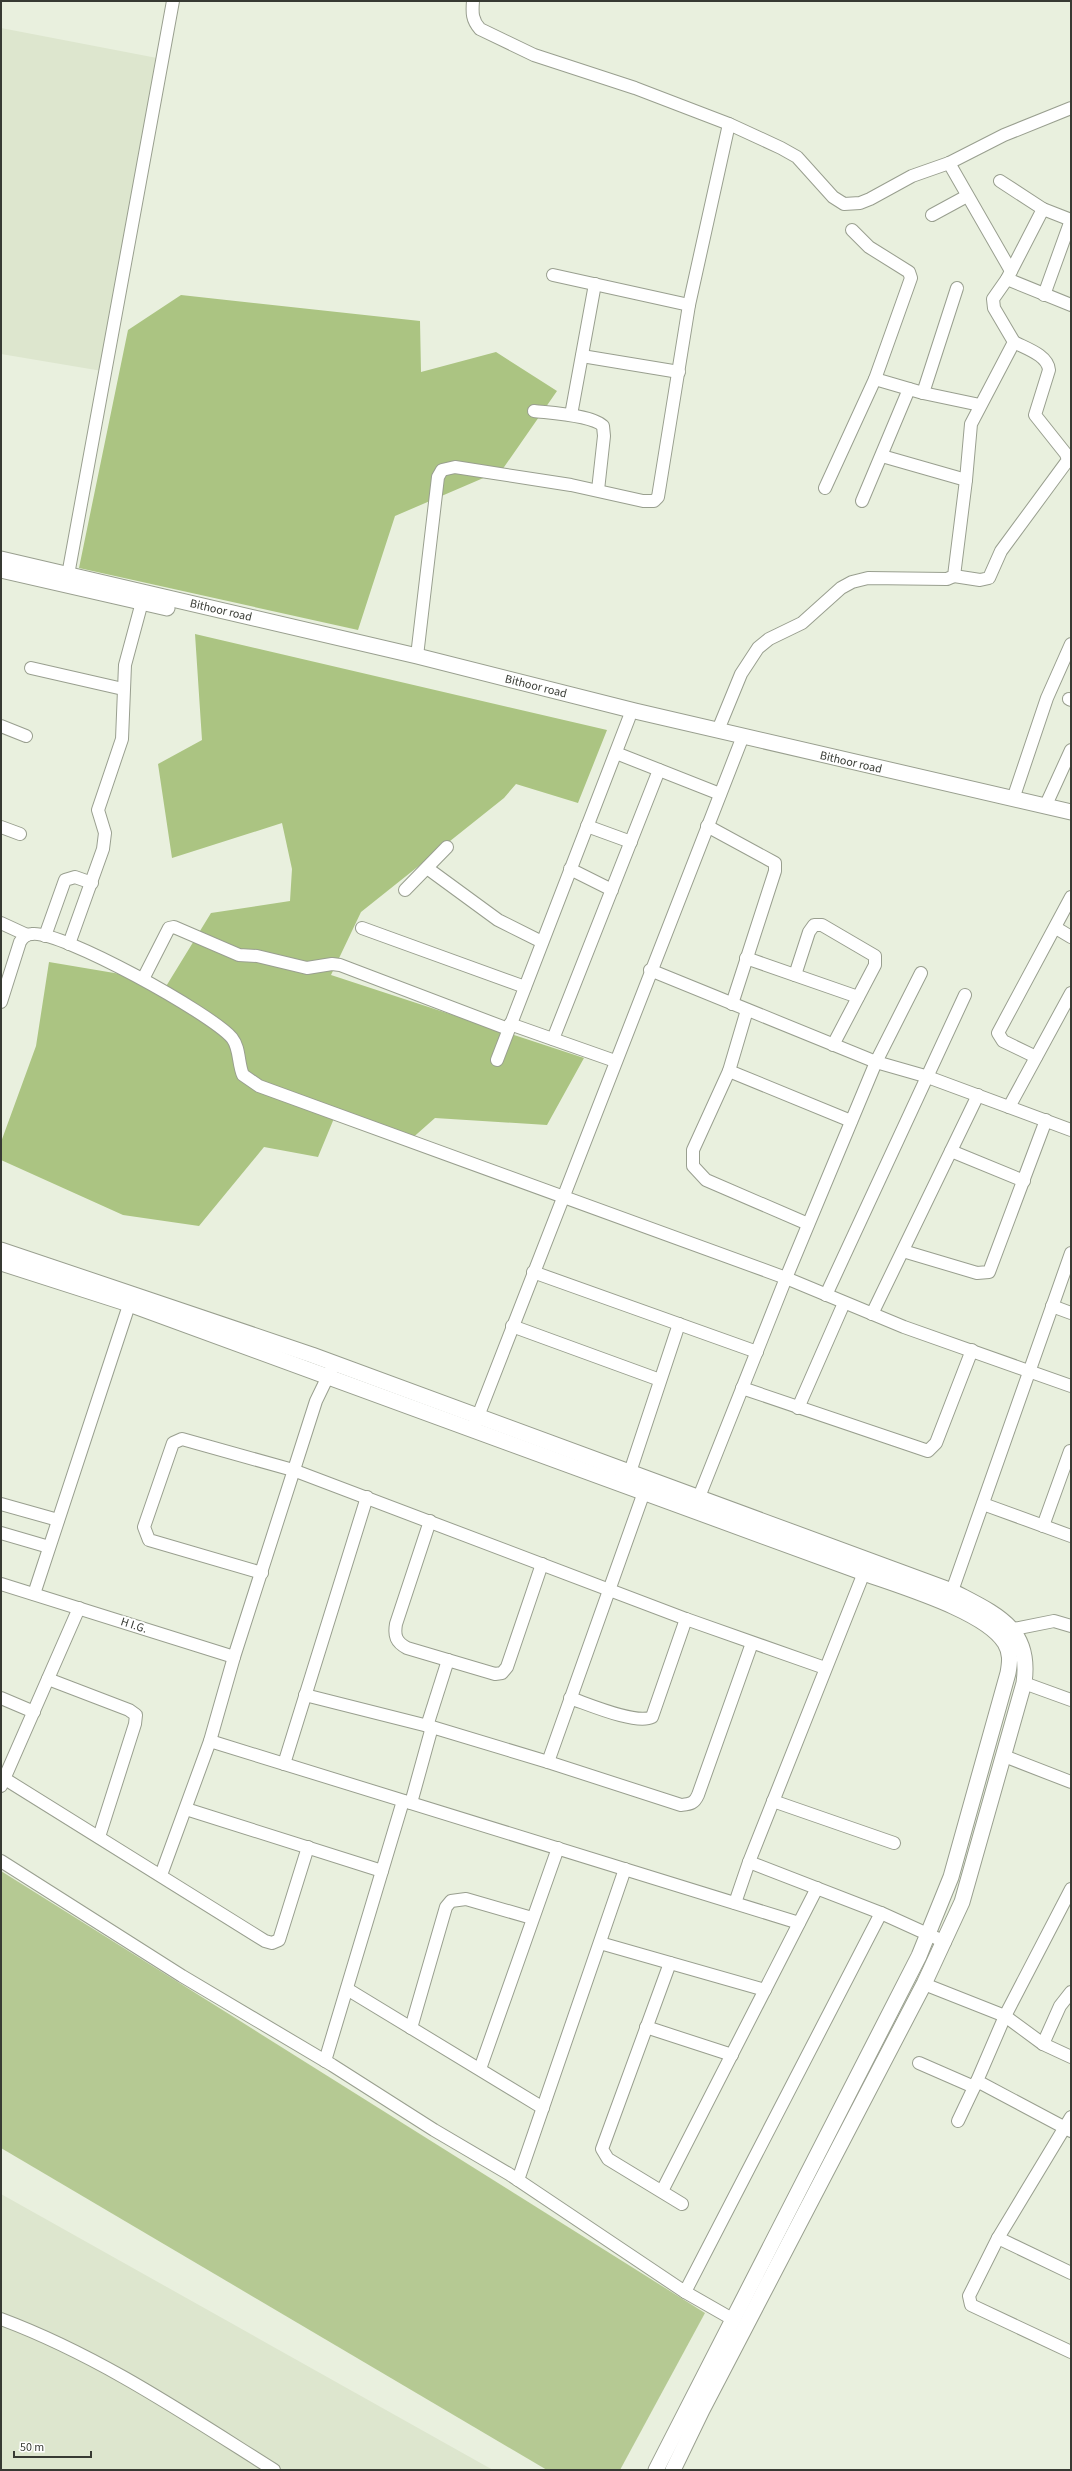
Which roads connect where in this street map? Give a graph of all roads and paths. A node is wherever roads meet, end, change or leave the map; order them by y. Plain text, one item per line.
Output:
1 (173, 1) edge
2 (473, 1) edge
3 (1071, 108) edge
4 (730, 124) junction
5 (949, 163) junction
6 (1000, 181) dead end
7 (967, 196) junction
8 (1043, 208) junction
9 (932, 215) dead end
10 (1071, 220) edge
11 (852, 230) dead end
12 (553, 275) dead end
13 (1009, 275) junction
14 (596, 284) junction
15 (957, 288) dead end
16 (1044, 295) junction
17 (688, 305) junction
18 (1071, 305) edge
19 (1014, 342) junction
20 (582, 356) junction
21 (679, 372) junction
22 (875, 379) junction
23 (909, 390) junction
24 (924, 393) junction
25 (980, 405) junction
26 (534, 411) dead end
27 (571, 415) junction
28 (882, 456) junction
29 (1070, 458) edge
30 (966, 480) junction
31 (825, 488) dead end
32 (598, 490) junction
33 (862, 501) dead end
34 (1, 559) edge
35 (1, 570) edge
36 (68, 575) junction
37 (954, 576) junction
38 (142, 602) junction
39 (1071, 644) edge
40 (417, 656) junction
41 (31, 668) dead end
42 (123, 689) junction
43 (629, 718) junction
44 (1, 726) edge
45 (718, 730) junction
46 (26, 736) dead end
47 (742, 739) junction
48 (616, 753) junction
49 (1070, 754) edge
50 (659, 770) junction
51 (720, 794) junction
52 (1013, 799) junction
53 (1045, 807) junction
54 (1071, 814) edge
55 (587, 826) junction
56 (707, 826) junction
57 (1, 827) edge
58 (20, 834) dead end
59 (631, 842) junction
60 (447, 847) dead end
61 (427, 868) junction
62 (570, 870) junction
63 (92, 883) junction
64 (405, 890) dead end
65 (612, 890) junction
66 (1071, 897) edge
67 (1, 923) edge
68 (362, 928) dead end
69 (1056, 928) junction
70 (27, 935) junction
71 (46, 936) junction
72 (1071, 937) edge
73 (542, 942) junction
74 (69, 944) junction
75 (746, 958) junction
76 (650, 970) junction
77 (921, 973) dead end
78 (795, 975) junction
79 (143, 979) junction
80 (4, 984) edge
81 (525, 987) junction
82 (1071, 993) edge
83 (964, 995) dead end
84 (858, 997) junction
85 (1, 1002) edge
86 (732, 1004) junction
87 (747, 1010) junction
88 (509, 1027) junction
89 (553, 1039) junction
90 (833, 1045) junction
91 (1036, 1057) junction
92 (497, 1060) dead end
93 (615, 1060) junction
94 (876, 1062) junction
95 (729, 1071) junction
96 (925, 1076) junction
97 (978, 1095) junction
98 (1009, 1107) junction
99 (1046, 1120) junction
100 (851, 1122) junction
101 (1071, 1130) edge
102 (951, 1151) junction
103 (1024, 1181) junction
104 (562, 1198) junction
105 (808, 1224) junction
106 (1, 1250) edge
107 (903, 1251) junction
108 (1071, 1253) edge
109 (1, 1263) edge
110 (533, 1272) junction
111 (786, 1278) junction
112 (826, 1295) junction
113 (131, 1298) junction
114 (844, 1302) junction
115 (1052, 1306) junction
116 (1071, 1313) edge
117 (872, 1314) junction
118 (679, 1324) junction
119 (512, 1326) junction
120 (972, 1350) junction
121 (757, 1352) junction
122 (334, 1364) junction
123 (1030, 1370) junction
124 (327, 1377) junction
125 (660, 1380) junction
126 (1071, 1386) edge
127 (742, 1388) junction
128 (798, 1408) junction
129 (475, 1423) junction
130 (1070, 1452) edge
131 (293, 1470) junction
132 (630, 1472) junction
133 (644, 1492) junction
134 (367, 1497) junction
135 (699, 1497) junction
136 (1, 1504) edge
137 (983, 1504) junction
138 (58, 1520) junction
139 (430, 1521) junction
140 (1043, 1526) junction
141 (1, 1533) edge
142 (1071, 1536) edge
143 (49, 1548) junction
144 (542, 1564) junction
145 (866, 1567) junction
146 (262, 1573) junction
147 (1, 1584) edge
148 (609, 1590) junction
149 (952, 1591) junction
150 (34, 1594) junction
151 (79, 1608) junction
152 (686, 1619) junction
153 (1071, 1626) edge
154 (1013, 1628) junction
155 (996, 1633) junction
156 (752, 1643) junction
157 (234, 1657) junction
158 (448, 1660) junction
159 (825, 1668) junction
160 (48, 1679) junction
161 (1024, 1683) junction
162 (305, 1695) junction
163 (1, 1698) edge
164 (570, 1698) junction
165 (1071, 1700) edge
166 (34, 1712) junction
167 (430, 1726) junction
168 (210, 1741) junction
169 (1004, 1756) junction
170 (548, 1762) junction
171 (284, 1764) junction
172 (1071, 1782) edge
173 (3, 1783) edge
174 (773, 1801) junction
175 (407, 1802) junction
176 (186, 1809) junction
177 (99, 1837) junction
178 (894, 1843) dead end
179 (308, 1847) junction
180 (558, 1848) junction
181 (1, 1861) edge
182 (749, 1862) junction
183 (626, 1869) junction
184 (382, 1871) junction
185 (161, 1875) junction
186 (817, 1888) junction
187 (1071, 1889) edge
188 (735, 1903) junction
189 (880, 1913) junction
190 (532, 1918) junction
191 (799, 1923) junction
192 (929, 1935) junction
193 (945, 1942) junction
194 (600, 1943) junction
195 (670, 1963) junction
196 (924, 1984) junction
197 (347, 1989) junction
198 (766, 1990) junction
199 (1071, 1992) edge
200 (1005, 2016) junction
201 (646, 2027) junction
202 (411, 2028) junction
203 (1043, 2044) junction
204 (732, 2055) junction
205 (1071, 2057) edge
206 (326, 2062) junction
207 (919, 2063) dead end
208 (480, 2069) junction
209 (976, 2084) junction
210 (543, 2108) junction
211 (1071, 2117) edge
212 (958, 2121) dead end
213 (1068, 2130) edge
214 (518, 2180) junction
215 (662, 2191) junction
216 (682, 2204) dead end
217 (998, 2238) junction
218 (1070, 2272) edge
219 (685, 2292) junction
220 (1, 2319) edge
221 (734, 2330) junction
222 (1071, 2352) edge
223 (274, 2470) edge
224 (656, 2470) edge
225 (673, 2470) edge

1 - 36 street
2 - 4 street
3 - 5 street
4 - 5 street
4 - 17 street
5 - 7 street
6 - 8 street
7 - 9 street
7 - 13 street
8 - 10 street
8 - 13 street
10 - 16 street
11 - 22 street
12 - 14 street
13 - 16 street
13 - 19 street
14 - 17 street
14 - 20 street
15 - 24 street
16 - 18 street
17 - 21 street
19 - 25 street
19 - 29 street
20 - 21 street
20 - 27 street
21 - 32 street
22 - 23 street
22 - 31 street
23 - 24 street
23 - 28 street
24 - 25 street
25 - 30 street
26 - 27 street
27 - 32 street
28 - 30 street
28 - 33 street
29 - 37 street
30 - 37 street
32 - 40 street
34 - 36 street, Bithoor road
35 - 38 street
36 - 40 street, Bithoor road
37 - 45 street
38 - 42 street
38 - 43 street
39 - 52 street
40 - 45 street, Bithoor road
41 - 42 street
42 - 63 street
43 - 47 street
43 - 48 street
44 - 46 street
45 - 47 street, Bithoor road
47 - 51 street
47 - 52 street, Bithoor road
47 - 54 street
48 - 50 street
48 - 55 street
49 - 53 street
50 - 51 street
50 - 59 street
51 - 56 street
52 - 53 street, Bithoor road
53 - 54 street, Bithoor road
55 - 59 street
55 - 62 street
56 - 75 street
56 - 76 street
57 - 58 street
59 - 65 street
60 - 61 street
61 - 64 street
61 - 73 street
62 - 65 street
62 - 73 street
63 - 71 street
63 - 74 street
65 - 89 street
66 - 69 street
67 - 70 street
68 - 81 street
69 - 72 street
69 - 91 street
70 - 71 street
70 - 80 street
71 - 74 street
73 - 81 street
74 - 79 street
75 - 78 street
75 - 86 street
76 - 86 street
76 - 93 street
77 - 94 street
78 - 84 street
78 - 84 street
79 - 88 street
79 - 104 street
80 - 85 street
81 - 88 street
82 - 91 street
83 - 96 street
84 - 90 street
86 - 87 street
87 - 90 street
87 - 95 street
88 - 89 street
88 - 92 street
89 - 93 street
90 - 94 street
91 - 98 street
93 - 104 street
94 - 96 street
94 - 100 street
95 - 100 street
95 - 105 street
96 - 97 street
96 - 112 street
97 - 98 street
97 - 102 street
98 - 99 street
99 - 101 street
99 - 103 street
100 - 105 street
102 - 103 street
102 - 107 street
103 - 107 street
104 - 110 street
104 - 111 street
105 - 111 street
106 - 113 street
107 - 117 street
108 - 115 street
109 - 113 street
110 - 118 street
110 - 119 street
111 - 112 street
111 - 121 street
112 - 114 street
113 - 122 street
113 - 124 street
113 - 138 street
114 - 117 street
114 - 128 street
115 - 116 street
115 - 123 street
117 - 120 street
118 - 121 street
118 - 125 street
119 - 125 street
119 - 129 street
120 - 123 street
120 - 128 street
121 - 127 street
122 - 124 street
122 - 129 street
123 - 126 street
123 - 137 street
124 - 129 street
124 - 131 street
125 - 132 street
127 - 128 street
127 - 135 street
129 - 132 street
129 - 133 street
130 - 140 street
131 - 134 street
131 - 146 street
131 - 146 street
132 - 135 street
133 - 145 street
133 - 148 street
134 - 139 street
134 - 162 street
135 - 145 street
136 - 138 street
137 - 140 street
137 - 149 street
138 - 143 street
139 - 144 street
139 - 158 street
140 - 142 street
141 - 143 street
143 - 150 street
144 - 148 street
144 - 158 street
145 - 149 street
145 - 155 street
145 - 159 street
146 - 157 street
147 - 150 street, H I.G.
148 - 152 street
148 - 164 street
149 - 154 street
150 - 151 street, H I.G.
151 - 157 street, H I.G.
151 - 160 street
152 - 156 street
152 - 164 street
153 - 154 street
154 - 155 street
154 - 161 street
155 - 192 street
156 - 159 street
156 - 170 street
157 - 168 street
158 - 167 street
159 - 174 street
160 - 166 street
160 - 177 street
161 - 165 street
161 - 169 street
162 - 167 street
162 - 171 street
163 - 166 street
164 - 170 street
166 - 173 street
167 - 170 street
167 - 175 street
168 - 171 street
168 - 176 street
169 - 172 street
169 - 193 street
171 - 175 street
173 - 177 street
174 - 178 street
174 - 182 street
175 - 180 street
175 - 184 street
176 - 179 street
176 - 185 street
177 - 185 street
179 - 184 street
179 - 185 street
180 - 183 street
180 - 190 street
181 - 206 street
182 - 186 street
182 - 188 street
183 - 188 street
183 - 194 street
184 - 197 street
186 - 189 street
186 - 191 street
187 - 200 street
188 - 191 street
189 - 192 street
189 - 219 street
190 - 202 street
190 - 208 street
191 - 198 street
192 - 193 street
192 - 221 street
193 - 196 street
194 - 195 street
194 - 210 street
195 - 198 street
195 - 201 street
196 - 200 street
196 - 221 street
197 - 202 street
197 - 206 street
198 - 204 street
199 - 203 street
200 - 203 street
200 - 209 street
201 - 204 street
201 - 215 street
202 - 208 street
203 - 205 street
204 - 215 street
206 - 214 street
207 - 209 street
208 - 210 street
209 - 212 street
209 - 213 street
210 - 214 street
211 - 213 street
213 - 217 street
214 - 219 street
215 - 216 street
217 - 218 street
217 - 222 street
219 - 221 street
220 - 223 street
221 - 224 street
221 - 225 street

